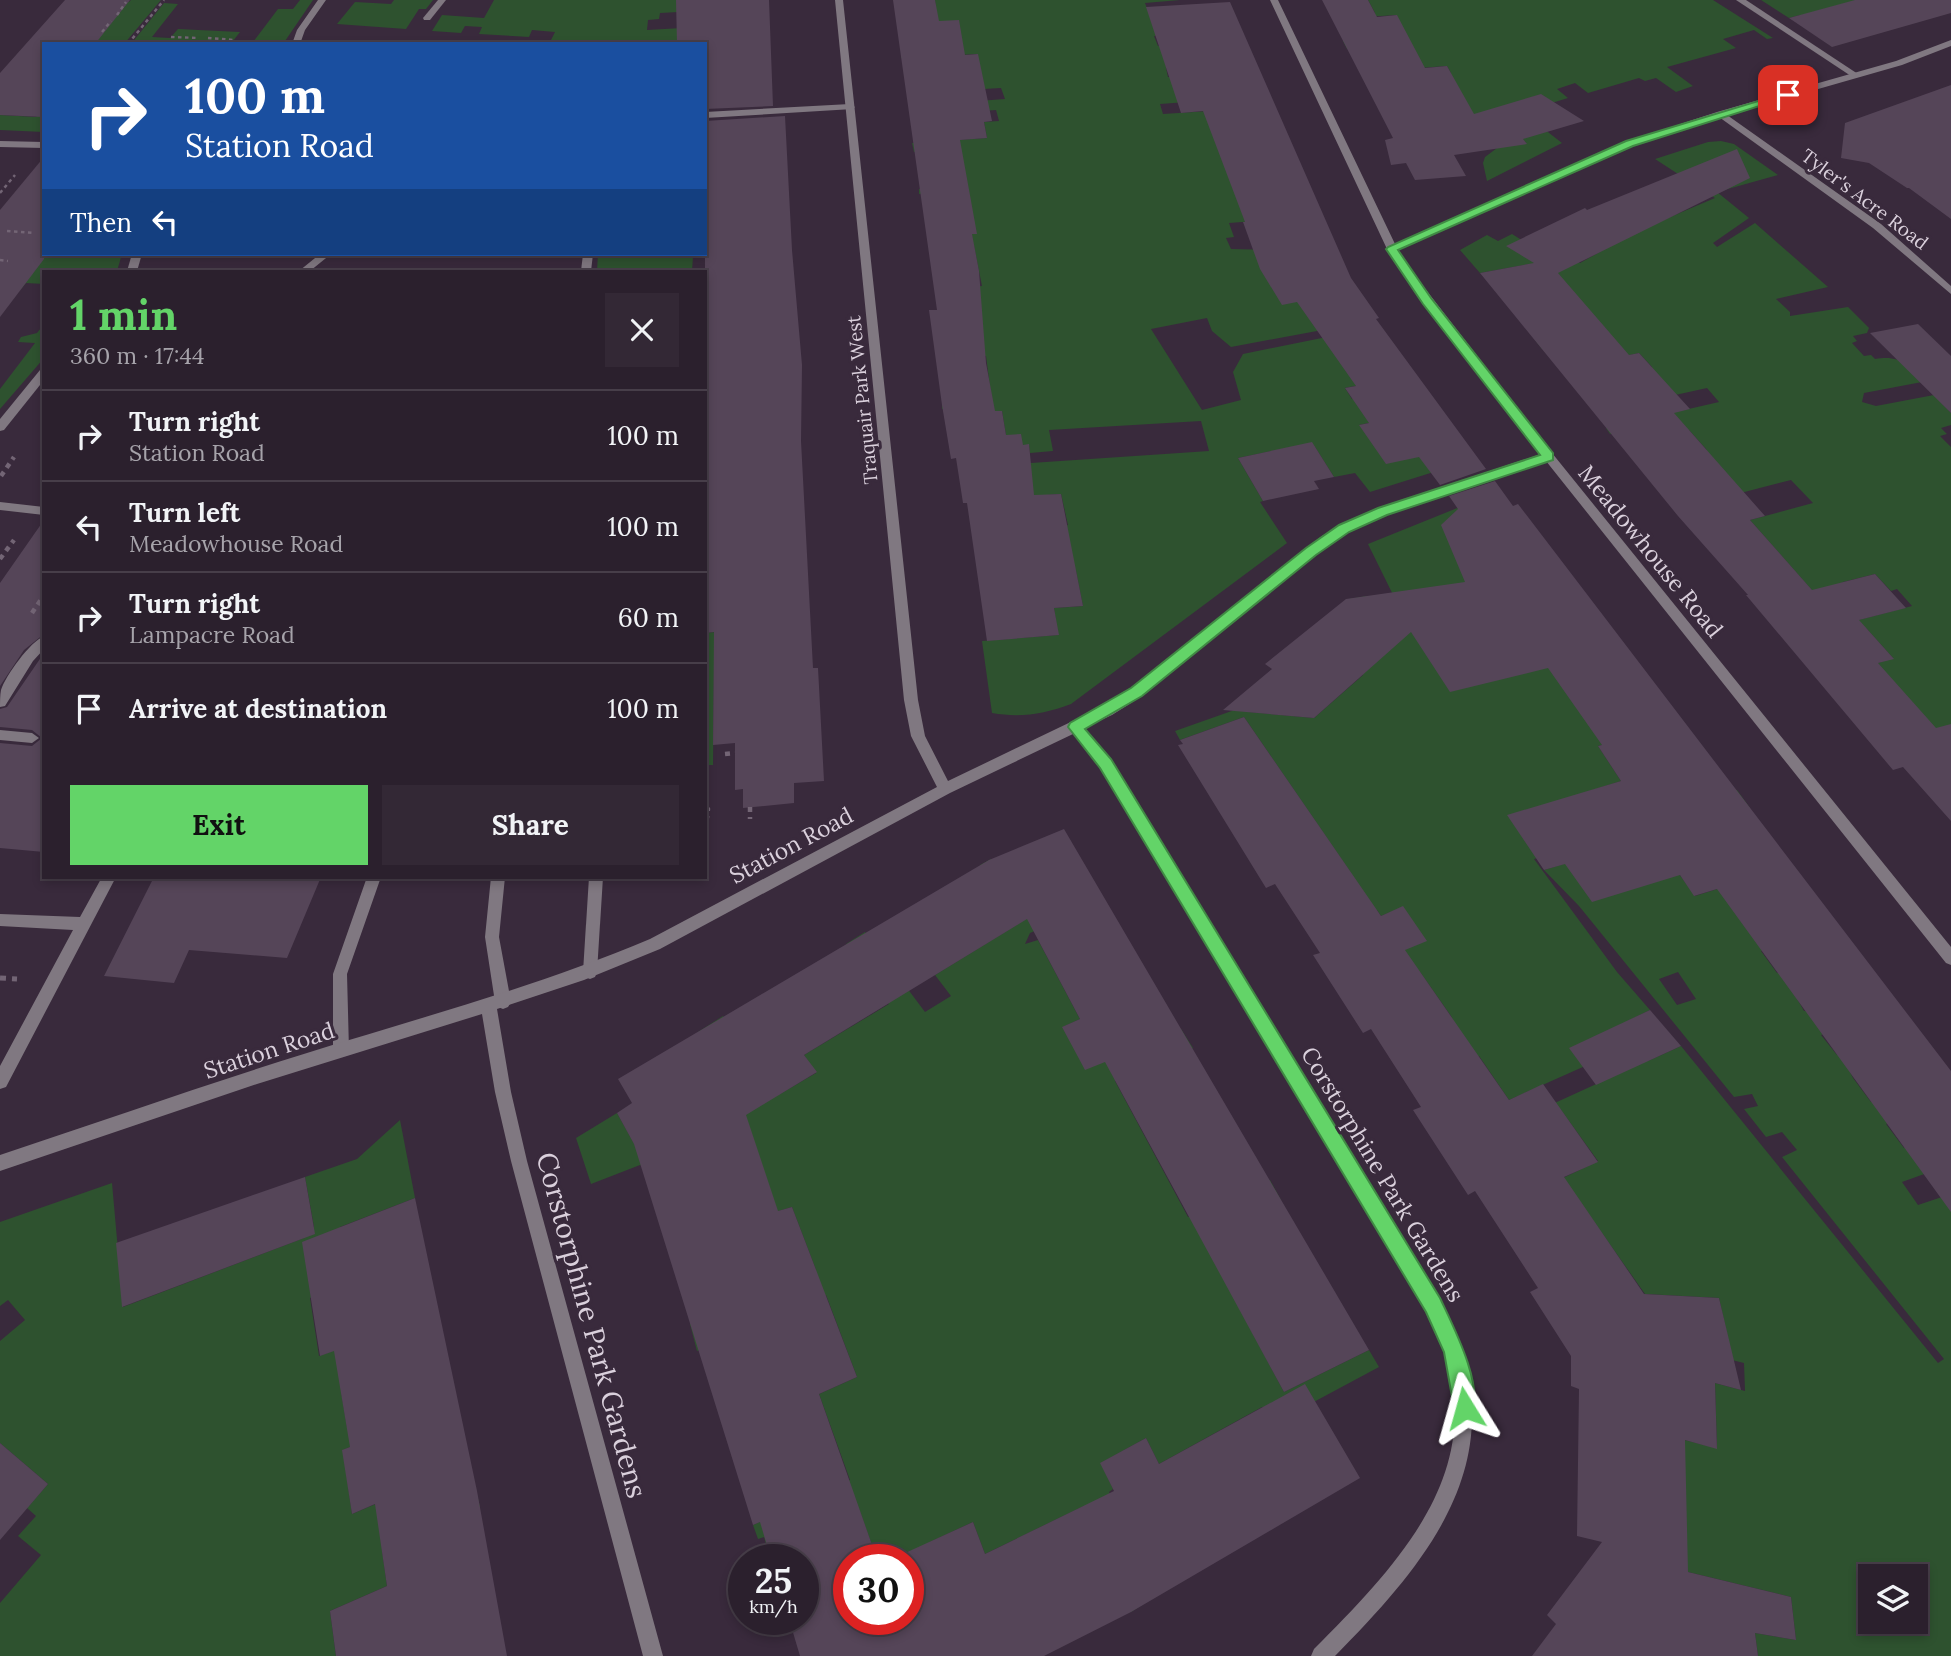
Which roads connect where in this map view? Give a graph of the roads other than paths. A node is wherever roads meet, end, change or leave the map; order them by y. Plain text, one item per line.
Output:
1 (322, 0) edge
2 (442, 0) edge
3 (839, 0) edge
4 (1274, 0) edge
5 (1740, 0) edge
6 (427, 18) dead end
7 (297, 42) edge
8 (1951, 43) edge
9 (1857, 76) junction
10 (850, 107) junction
11 (1720, 114) junction
12 (707, 115) edge
13 (0, 144) edge
14 (42, 145) edge
15 (1392, 249) junction
16 (323, 256) edge
17 (305, 270) edge
18 (1951, 291) edge
19 (42, 374) edge
20 (0, 427) edge
21 (1548, 456) junction
22 (0, 506) edge
23 (42, 511) edge
24 (42, 642) edge
25 (0, 702) edge
26 (1075, 727) junction
27 (0, 736) edge
28 (32, 738) dead end
29 (944, 789) junction
30 (108, 879) edge
31 (373, 879) edge
32 (498, 879) edge
33 (596, 879) edge
34 (0, 920) edge
35 (84, 924) junction
36 (1951, 958) edge
37 (590, 972) junction
38 (496, 1004) junction
39 (341, 1050) junction
40 (0, 1082) edge
41 (0, 1163) edge
42 (653, 1656) edge
43 (1321, 1656) edge

1 - 7 street
2 - 6 street
3 - 10 street, Traquair Park West
4 - 15 street, Meadowhouse Road
5 - 9 street
8 - 9 street
9 - 11 street
10 - 12 street
10 - 29 street, Traquair Park West
11 - 15 street
11 - 18 street, Tyler's Acre Road
13 - 14 street
15 - 21 street, Meadowhouse Road
16 - 17 street
19 - 20 street
21 - 26 street, Station Road
21 - 36 street, Meadowhouse Road
22 - 23 street
24 - 25 street
26 - 29 street, Station Road
26 - 43 street, Corstorphine Park Gardens
27 - 28 street
29 - 37 street, Station Road
30 - 35 street
31 - 39 street
32 - 38 street, Corstorphine Park Gardens
33 - 37 street
34 - 35 street
35 - 40 street
37 - 38 street, Station Road
38 - 39 street, Station Road
38 - 42 street, Corstorphine Park Gardens
39 - 41 street, Station Road

